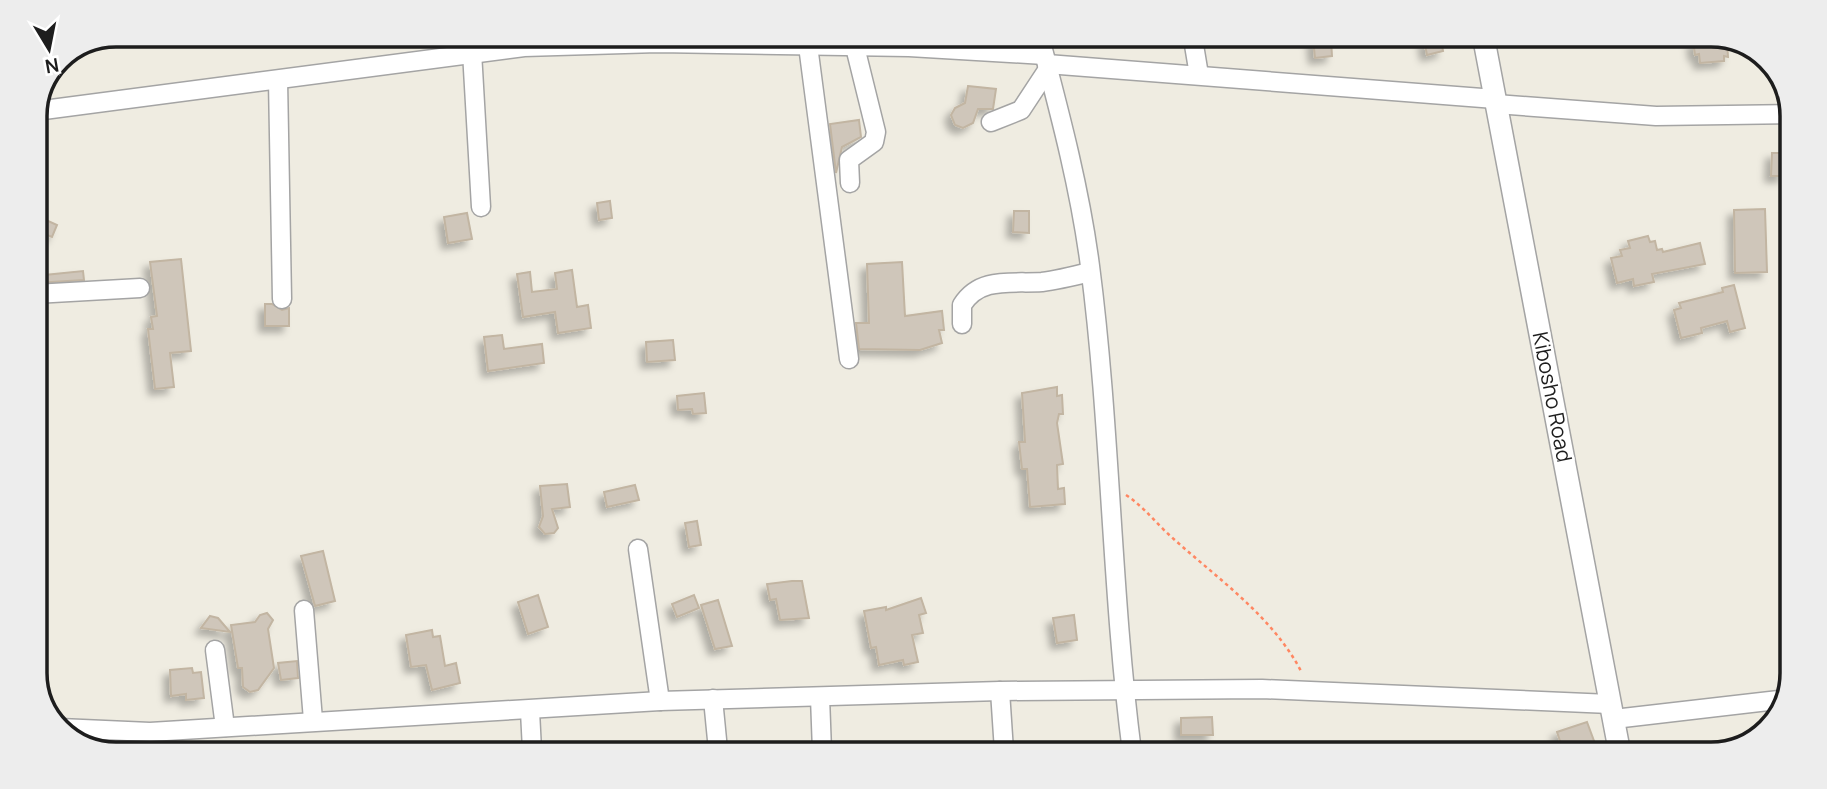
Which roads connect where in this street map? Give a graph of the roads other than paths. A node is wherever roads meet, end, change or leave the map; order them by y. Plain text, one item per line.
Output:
1 (547, 47) edge
2 (809, 47) edge
3 (855, 47) joint
4 (1195, 47) edge
5 (1485, 47) edge
6 (472, 52) junction
7 (1045, 56) edge
8 (1199, 75) junction
9 (278, 80) junction
10 (1496, 101) junction
11 (48, 110) edge
12 (1780, 114) edge
13 (991, 122) dead end
14 (850, 183) dead end
15 (481, 207) dead end
16 (1090, 272) junction
17 (140, 288) dead end
18 (47, 293) edge
19 (282, 299) dead end
20 (962, 324) dead end
21 (849, 359) dead end
22 (638, 549) dead end
23 (304, 610) dead end
24 (215, 650) dead end
25 (1124, 689) junction
26 (1000, 691) junction
27 (820, 697) junction
28 (713, 699) junction
29 (1774, 700) edge
30 (660, 701) junction
31 (530, 711) junction
32 (1612, 711) junction
33 (313, 720) junction
34 (225, 727) junction
35 (77, 729) edge
36 (532, 742) edge
37 (717, 742) edge
38 (822, 742) edge
39 (1003, 742) edge
40 (1131, 742) edge
41 (1618, 742) edge

1 - 6 street
2 - 21 street
3 - 7 street
3 - 14 street
4 - 8 street
5 - 10 street, Kibosho Road
6 - 9 street
6 - 15 street
7 - 8 street
7 - 13 street
7 - 16 street
8 - 10 street
9 - 11 street
9 - 19 street
10 - 12 street
10 - 32 street, Kibosho Road
16 - 20 street
16 - 25 street
17 - 18 street
22 - 30 street
23 - 33 street
24 - 34 street
25 - 26 street
25 - 32 street
25 - 40 street
26 - 27 street
26 - 39 street
27 - 28 street
27 - 38 street
28 - 30 street
28 - 37 street
29 - 32 street
30 - 31 street
31 - 33 street
31 - 36 street
32 - 41 street, Kibosho Road
33 - 34 street
34 - 35 street

